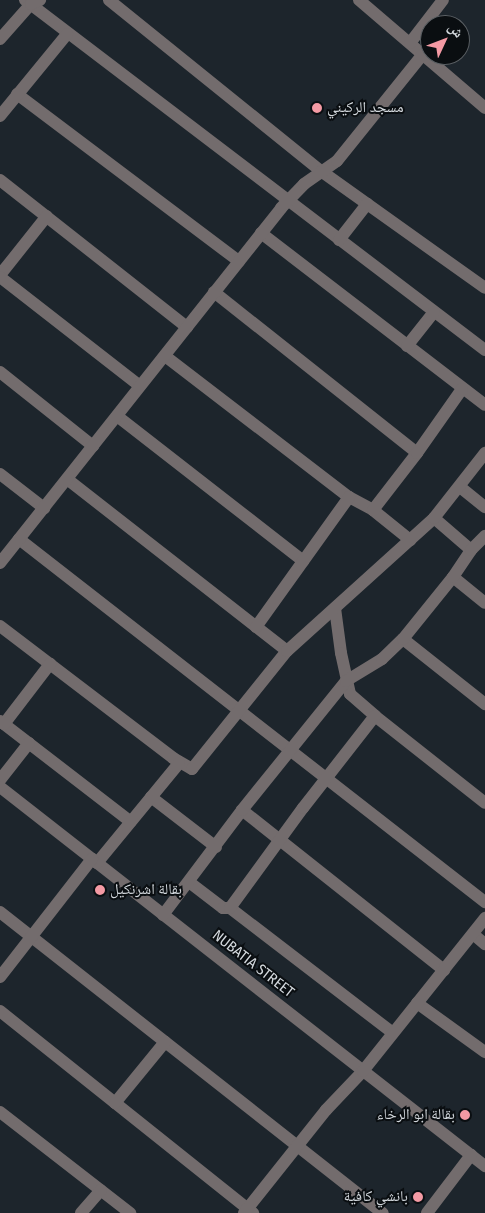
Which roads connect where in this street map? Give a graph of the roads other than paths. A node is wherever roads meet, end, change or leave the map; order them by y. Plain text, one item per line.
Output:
1 (109, 0) edge
2 (359, 0) edge
3 (443, 0) edge
4 (32, 2) edge
5 (67, 34) junction
6 (0, 39) edge
7 (410, 43) junction
8 (420, 52) edge
9 (420, 57) edge
10 (435, 65) edge
11 (17, 94) junction
12 (485, 108) edge
13 (0, 116) edge
14 (321, 171) junction
15 (0, 180) edge
16 (287, 201) junction
17 (367, 204) junction
18 (47, 216) junction
19 (261, 233) junction
20 (339, 240) junction
21 (239, 261) junction
22 (0, 276) edge
23 (485, 288) edge
24 (214, 292) junction
25 (434, 312) junction
26 (187, 327) junction
27 (407, 346) junction
28 (485, 350) edge
29 (165, 356) junction
30 (0, 372) edge
31 (140, 386) junction
32 (462, 389) junction
33 (485, 405) edge
34 (117, 416) junction
35 (93, 446) junction
36 (417, 453) junction
37 (485, 453) edge
38 (0, 474) edge
39 (67, 479) junction
40 (460, 487) junction
41 (349, 497) junction
42 (485, 507) edge
43 (44, 508) junction
44 (373, 510) junction
45 (434, 518) junction
46 (485, 536) edge
47 (19, 539) junction
48 (410, 540) junction
49 (471, 550) junction
50 (303, 562) junction
51 (0, 563) edge
52 (453, 577) junction
53 (485, 603) edge
54 (336, 608) junction
55 (0, 626) edge
56 (256, 627) junction
57 (403, 639) junction
58 (287, 651) junction
59 (50, 664) junction
60 (346, 681) junction
61 (485, 704) edge
62 (240, 710) junction
63 (375, 716) junction
64 (2, 722) edge
65 (29, 743) junction
66 (290, 750) junction
67 (179, 763) junction
68 (0, 780) edge
69 (326, 780) junction
70 (0, 787) edge
71 (151, 797) junction
72 (485, 803) edge
73 (242, 810) junction
74 (131, 822) junction
75 (280, 839) junction
76 (216, 847) junction
77 (94, 861) junction
78 (189, 882) junction
79 (485, 902) edge
80 (230, 908) junction
81 (0, 912) edge
82 (163, 915) junction
83 (485, 918) edge
84 (473, 934) junction
85 (32, 936) junction
86 (485, 944) edge
87 (444, 970) junction
88 (0, 977) edge
89 (417, 1003) junction
90 (0, 1011) edge
91 (393, 1033) junction
92 (165, 1042) junction
93 (485, 1052) edge
94 (363, 1071) junction
95 (115, 1103) junction
96 (0, 1112) edge
97 (296, 1146) junction
98 (481, 1161) edge
99 (101, 1190) junction
100 (248, 1212) edge
101 (82, 1213) edge
102 (130, 1213) edge
103 (383, 1213) edge
104 (427, 1213) edge

1 - 14 street
2 - 7 street
3 - 7 street
4 - 5 street
4 - 6 street
5 - 11 street
5 - 16 street
7 - 8 street
9 - 14 street
10 - 12 street
11 - 13 street
11 - 21 street
14 - 16 street
14 - 17 street
15 - 18 street
16 - 19 street
16 - 20 street
17 - 20 street
17 - 23 street
18 - 22 street
18 - 26 street
19 - 21 street
19 - 27 street
20 - 25 street
21 - 24 street
22 - 31 street
24 - 26 street
24 - 36 street
25 - 27 street
25 - 28 street
26 - 29 street
27 - 32 street
29 - 31 street
29 - 41 street
30 - 35 street
31 - 34 street
32 - 33 street
32 - 36 street
34 - 35 street
34 - 50 street
35 - 39 street
36 - 44 street
37 - 40 street
38 - 43 street
39 - 43 street
39 - 56 street
40 - 42 street
40 - 45 street
41 - 44 street
41 - 50 street
43 - 47 street
44 - 48 street
45 - 48 street
45 - 49 street
46 - 49 street
47 - 51 street
47 - 62 street
48 - 54 street
49 - 52 street
50 - 56 street
52 - 53 street
52 - 57 street
54 - 58 street
54 - 60 street
55 - 59 street
56 - 58 street
57 - 60 street
57 - 61 street
58 - 62 street
59 - 64 street
59 - 67 street
60 - 63 street
60 - 66 street
62 - 66 street
62 - 67 street
63 - 69 street
63 - 72 street
64 - 65 street
65 - 68 street
65 - 74 street
66 - 69 street
66 - 73 street
67 - 71 street
69 - 75 street
69 - 79 street
70 - 77 street, NUBATIA STREET
71 - 74 street
71 - 76 street
73 - 75 street
73 - 76 street
74 - 77 street
75 - 80 street
75 - 87 street
76 - 78 street
77 - 82 street, NUBATIA STREET
77 - 85 street
78 - 80 street
78 - 82 street
80 - 91 street
81 - 85 street
82 - 94 street, NUBATIA STREET
83 - 84 street
84 - 86 street
84 - 87 street
85 - 88 street
85 - 92 street
87 - 89 street
89 - 91 street
89 - 93 street
90 - 95 street
91 - 94 street
92 - 95 street
92 - 97 street
94 - 97 street
94 - 98 street, NUBATIA STREET
95 - 100 street
96 - 99 street
97 - 100 street
97 - 103 street
98 - 104 street
99 - 101 street
99 - 102 street

